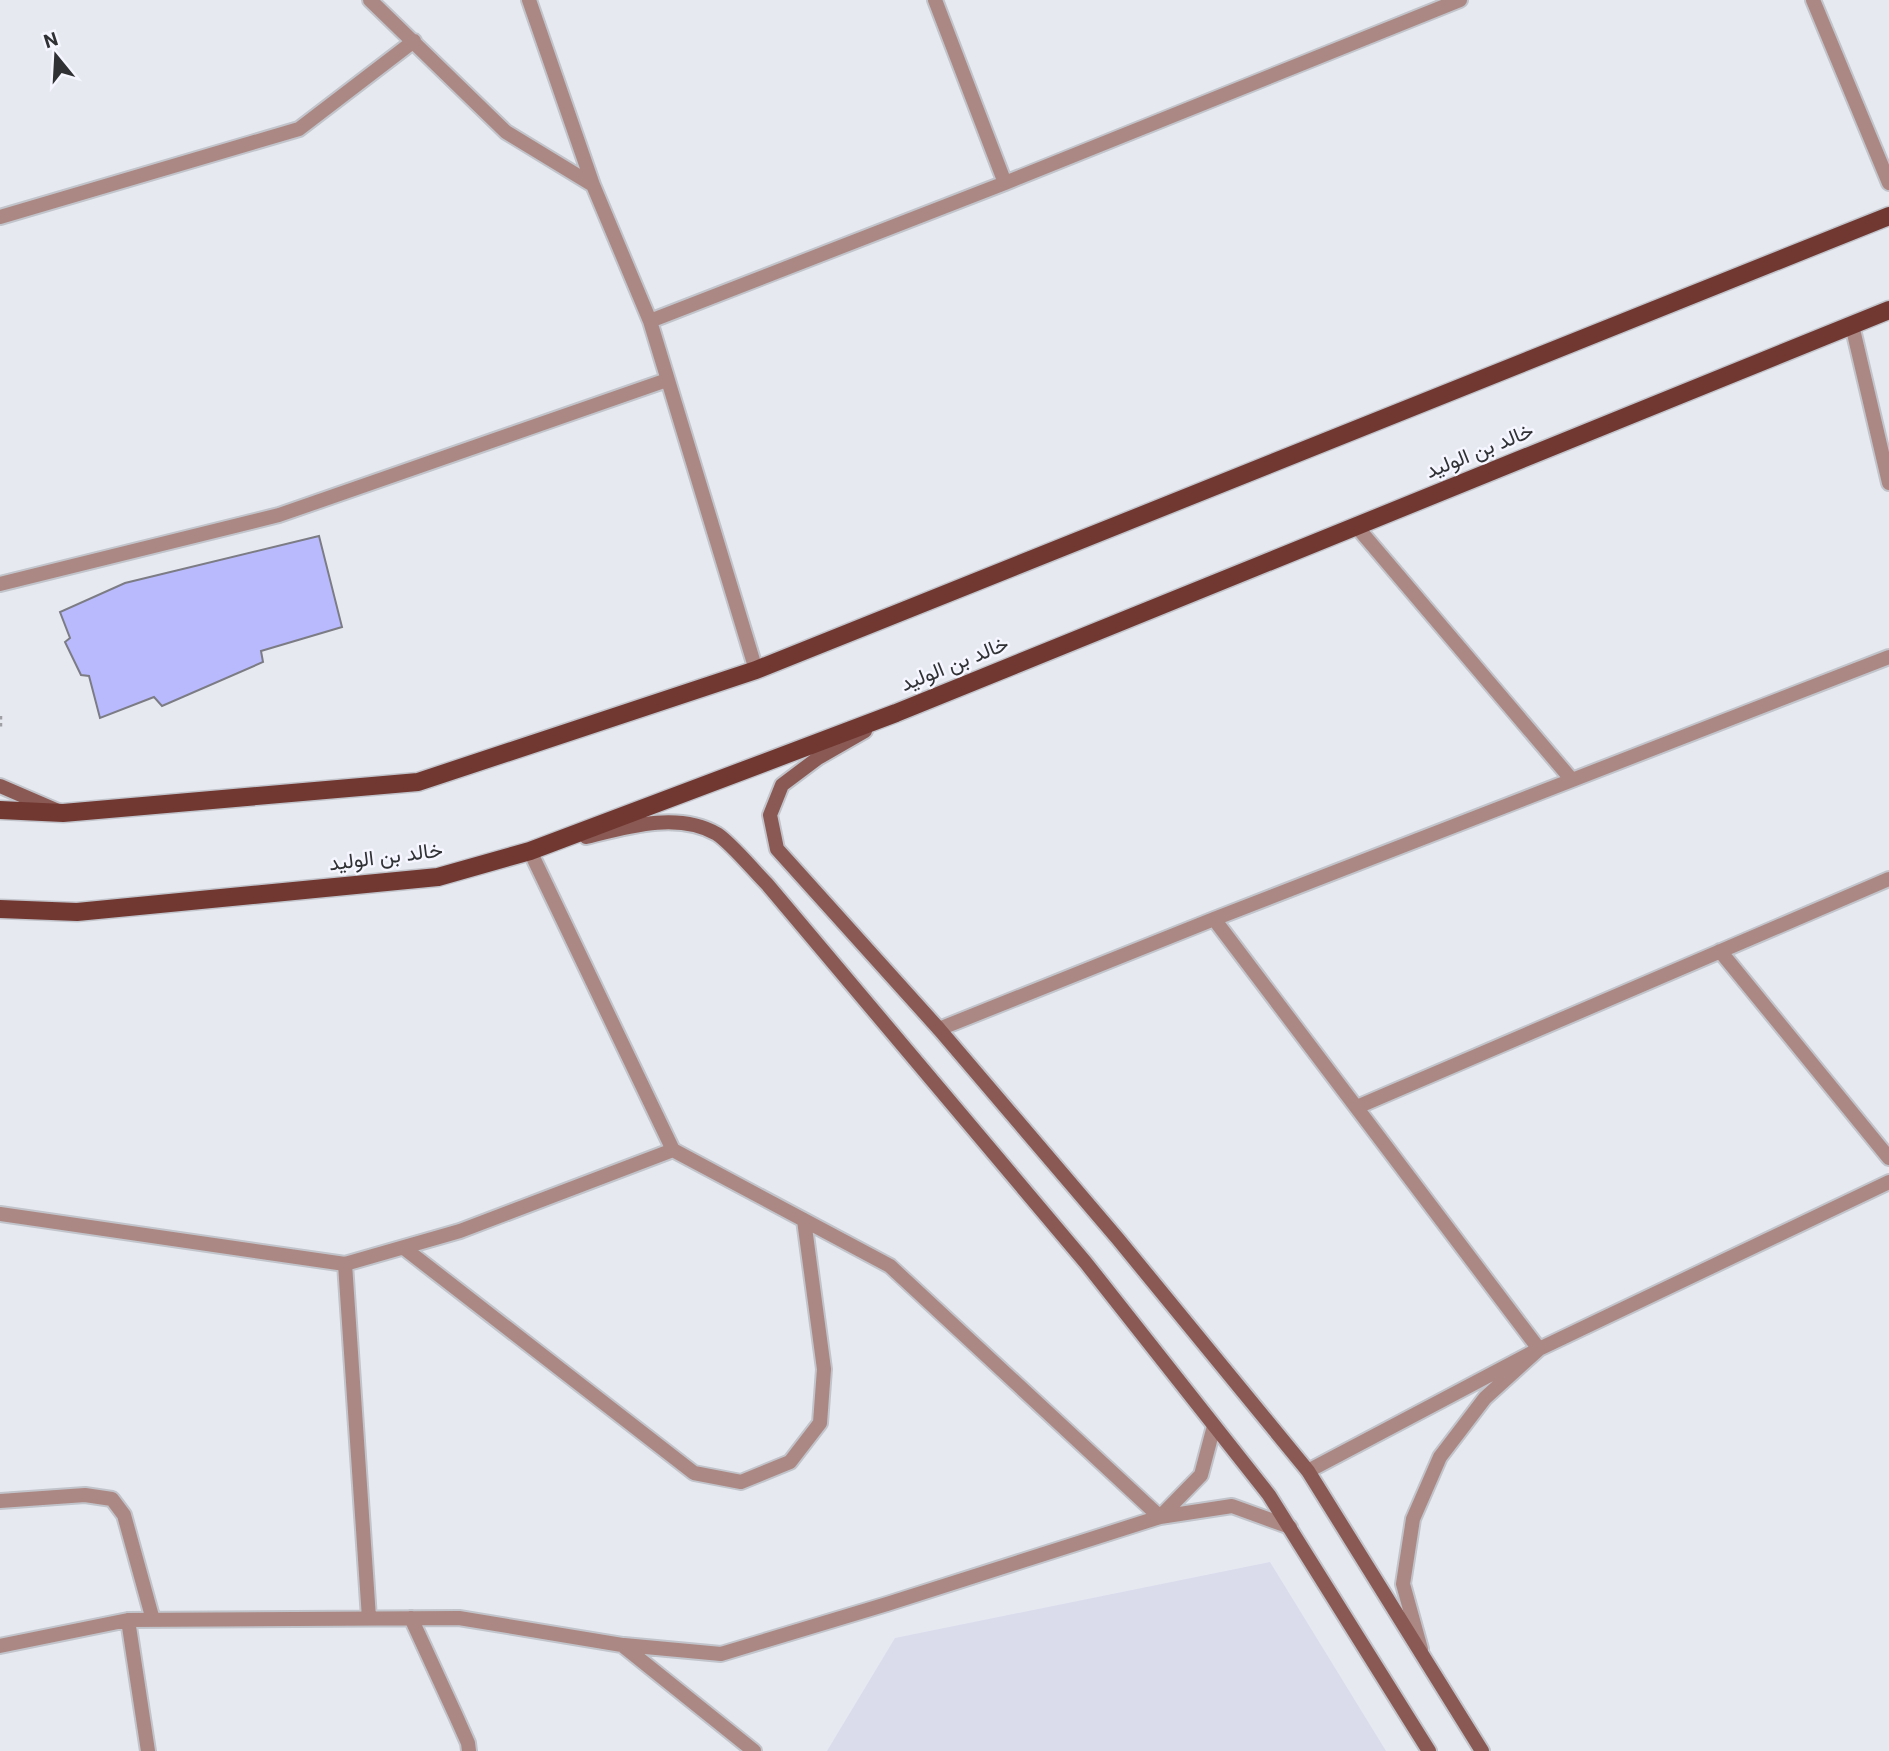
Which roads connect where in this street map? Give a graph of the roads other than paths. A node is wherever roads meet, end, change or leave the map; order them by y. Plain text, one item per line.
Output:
1 (370, 0) edge
2 (529, 0) edge
3 (935, 0) edge
4 (1813, 0) edge
5 (1453, 1) edge
6 (414, 41) junction
7 (1005, 183) junction
8 (1889, 183) edge
9 (593, 185) junction
10 (1889, 216) edge
11 (0, 217) edge
12 (1889, 310) edge
13 (650, 321) junction
14 (1852, 325) junction
15 (667, 380) junction
16 (1889, 483) edge
17 (1357, 527) junction
18 (0, 584) edge
19 (1889, 657) edge
20 (756, 670) junction
21 (895, 713) junction
22 (1572, 780) junction
23 (0, 786) edge
24 (0, 810) edge
25 (63, 813) junction
26 (530, 851) junction
27 (1889, 879) edge
28 (0, 909) edge
29 (1214, 919) junction
30 (1720, 951) junction
31 (939, 1029) junction
32 (1357, 1107) junction
33 (673, 1150) junction
34 (1889, 1158) edge
35 (1889, 1182) edge
36 (0, 1214) edge
37 (804, 1220) junction
38 (404, 1248) junction
39 (345, 1264) junction
40 (1539, 1349) junction
41 (1214, 1426) junction
42 (1308, 1471) junction
43 (0, 1501) edge
44 (1160, 1517) junction
45 (1290, 1527) junction
46 (369, 1618) junction
47 (411, 1618) junction
48 (128, 1620) junction
49 (153, 1620) junction
50 (622, 1645) junction
51 (0, 1646) edge
52 (1424, 1657) junction
53 (148, 1751) edge
54 (469, 1751) edge
55 (754, 1751) edge
56 (1429, 1751) edge
57 (1482, 1751) edge

1 - 6 street
2 - 9 street
3 - 7 street
4 - 8 street
5 - 7 street
6 - 9 street
6 - 11 street
7 - 13 street
9 - 13 street
10 - 20 main road
12 - 14 main road, خالد بن الوليد
13 - 15 street
14 - 16 street
14 - 17 main road, خالد بن الوليد
15 - 18 street
15 - 20 street
17 - 21 main road, خالد بن الوليد
17 - 22 street
19 - 22 street
20 - 25 main road
21 - 26 main road, خالد بن الوليد
21 - 31 main road
22 - 29 street
23 - 25 main road
24 - 25 main road
26 - 28 main road, خالد بن الوليد
26 - 33 street
26 - 41 main road
27 - 30 street
29 - 31 street
29 - 32 street
30 - 32 street
30 - 34 street
31 - 42 main road
32 - 40 street
33 - 37 street
33 - 38 street
35 - 40 street
36 - 39 street
37 - 38 street
37 - 44 street
38 - 39 street
39 - 46 street
40 - 42 street
40 - 52 street
41 - 44 street
41 - 45 main road
42 - 52 main road
43 - 49 street
44 - 45 street
44 - 50 street
45 - 56 main road
46 - 47 street
46 - 49 street
47 - 50 street
47 - 54 street
48 - 49 street
48 - 51 street
48 - 53 street
50 - 55 street
52 - 57 main road

